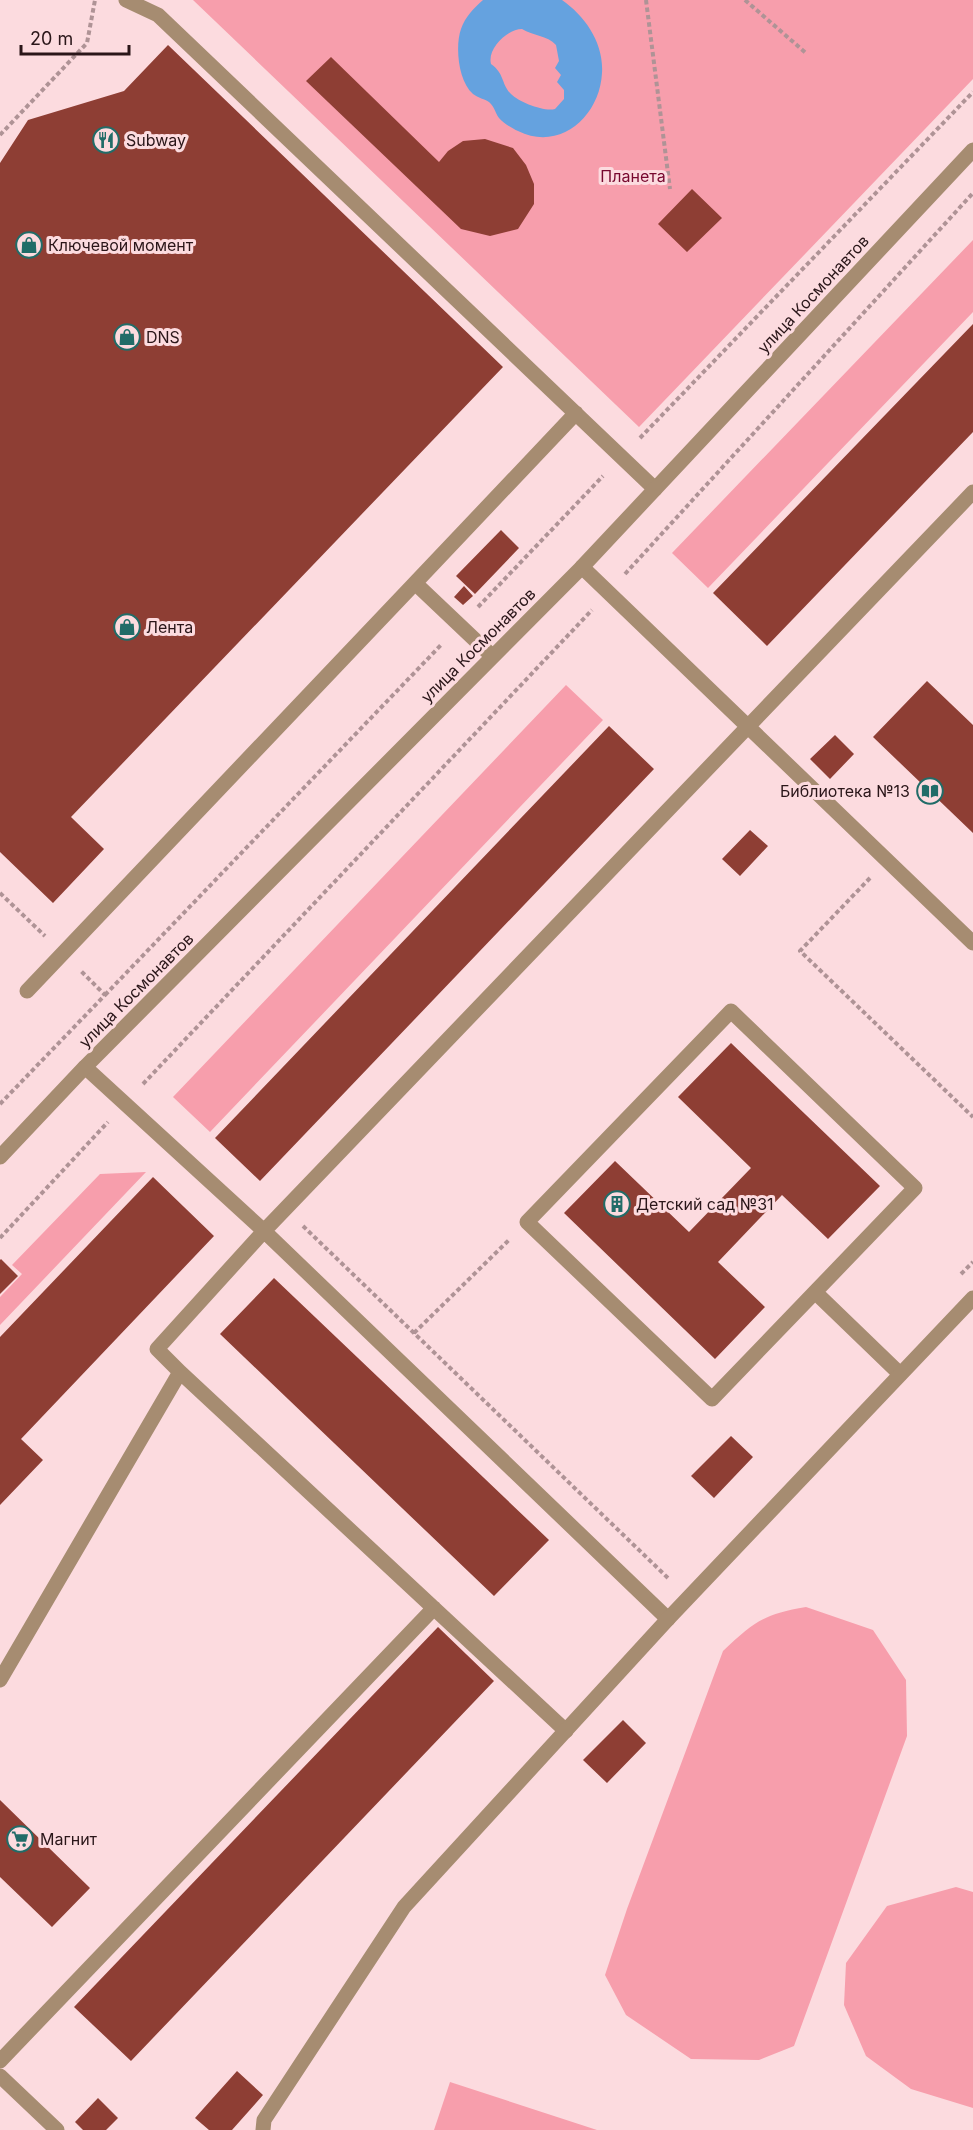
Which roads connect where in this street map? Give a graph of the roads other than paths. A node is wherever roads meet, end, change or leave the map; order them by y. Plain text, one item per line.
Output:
1 (126, 0) edge
2 (973, 150) edge
3 (576, 413) junction
4 (655, 489) junction
5 (973, 492) edge
6 (582, 567) junction
7 (414, 583) junction
8 (492, 656) junction
9 (748, 727) junction
10 (973, 943) edge
11 (27, 992) dead end
12 (85, 1067) junction
13 (0, 1157) edge
14 (264, 1231) junction
15 (814, 1292) junction
16 (973, 1298) edge
17 (180, 1372) junction
18 (900, 1374) junction
19 (434, 1608) junction
20 (668, 1619) junction
21 (0, 1680) edge
22 (566, 1731) junction
23 (0, 2061) edge
24 (0, 2076) edge
25 (57, 2130) edge
26 (263, 2130) edge

1 - 3 street
2 - 4 street, улица Космонавтов
3 - 4 street
3 - 7 street
4 - 6 street, улица Космонавтов
5 - 9 street
6 - 8 street, улица Космонавтов
6 - 9 street
7 - 8 street
7 - 11 street
8 - 12 street, улица Космонавтов
9 - 10 street
9 - 14 street
12 - 13 street, улица Космонавтов
12 - 14 street
14 - 17 street
14 - 20 street
15 - 15 street
15 - 18 street
16 - 18 street
17 - 19 street
17 - 21 street
18 - 20 street
19 - 22 street
19 - 23 street
20 - 22 street
22 - 26 street
24 - 25 street

